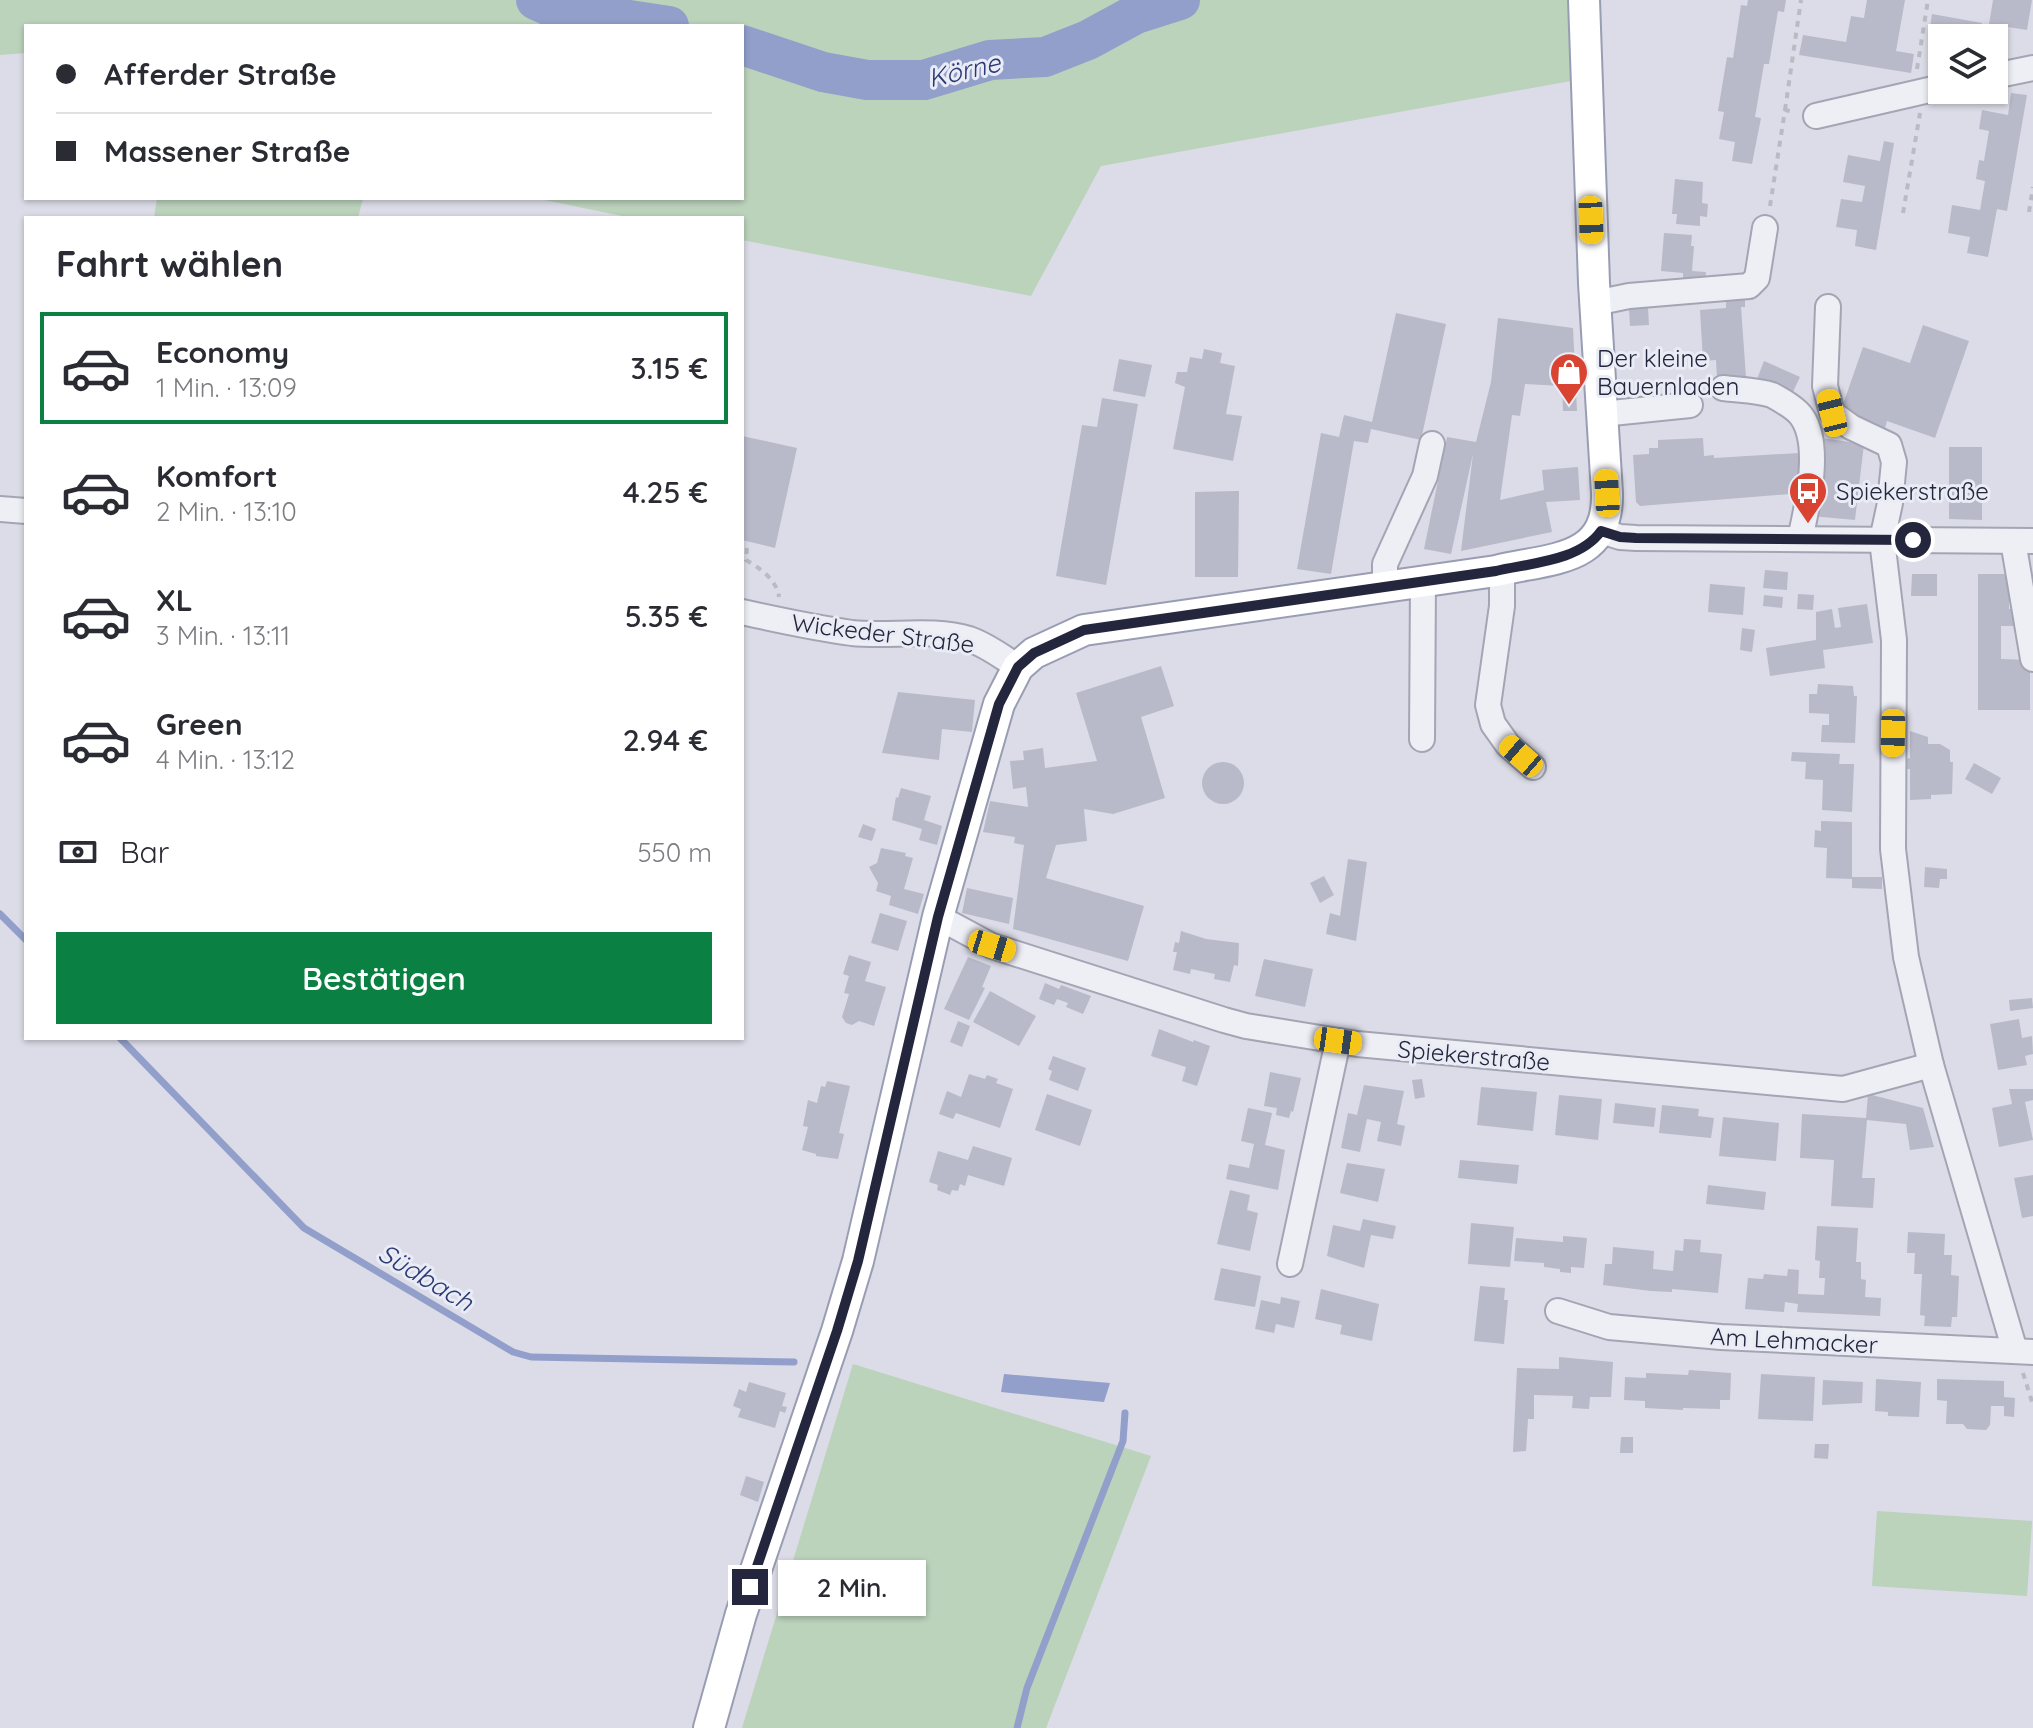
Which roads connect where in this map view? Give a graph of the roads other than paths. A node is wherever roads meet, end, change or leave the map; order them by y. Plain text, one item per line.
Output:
1 (1584, 0) edge
2 (2033, 68) edge
3 (2008, 73) edge
4 (1927, 91) edge
5 (1816, 116) road end
6 (1765, 228) road end
7 (1595, 303) junction
8 (1828, 307) dead end
9 (1723, 388) dead end
10 (1690, 405) dead end
11 (1602, 414) junction
12 (1432, 444) dead end
13 (0, 509) edge
14 (24, 511) edge
15 (1601, 531) junction
16 (1800, 539) junction
17 (1882, 540) junction
18 (2023, 541) edge
19 (1502, 570) junction
20 (1423, 582) junction
21 (1385, 589) junction
22 (744, 612) edge
23 (2033, 659) edge
24 (1018, 667) junction
25 (1422, 739) dead end
26 (1533, 767) dead end
27 (938, 917) junction
28 (1338, 1041) junction
29 (1931, 1065) junction
30 (1290, 1264) dead end
31 (1558, 1311) dead end
32 (2024, 1351) edge
33 (709, 1728) edge

1 - 7 main road
2 - 3 street
4 - 5 street
6 - 7 street
7 - 11 main road
8 - 17 street
9 - 16 street
10 - 11 street
11 - 15 main road
12 - 21 street
13 - 14 street
15 - 16 street
15 - 19 main road
16 - 17 street
17 - 18 street
17 - 29 street
18 - 23 street
19 - 20 main road
19 - 26 street
20 - 21 main road
20 - 25 street
21 - 24 main road
22 - 24 street, Wickeder Straße
24 - 27 main road
27 - 28 street, Spiekerstraße
27 - 33 main road
28 - 29 street, Spiekerstraße
28 - 30 street
29 - 32 street
31 - 32 street, Am Lehmacker

